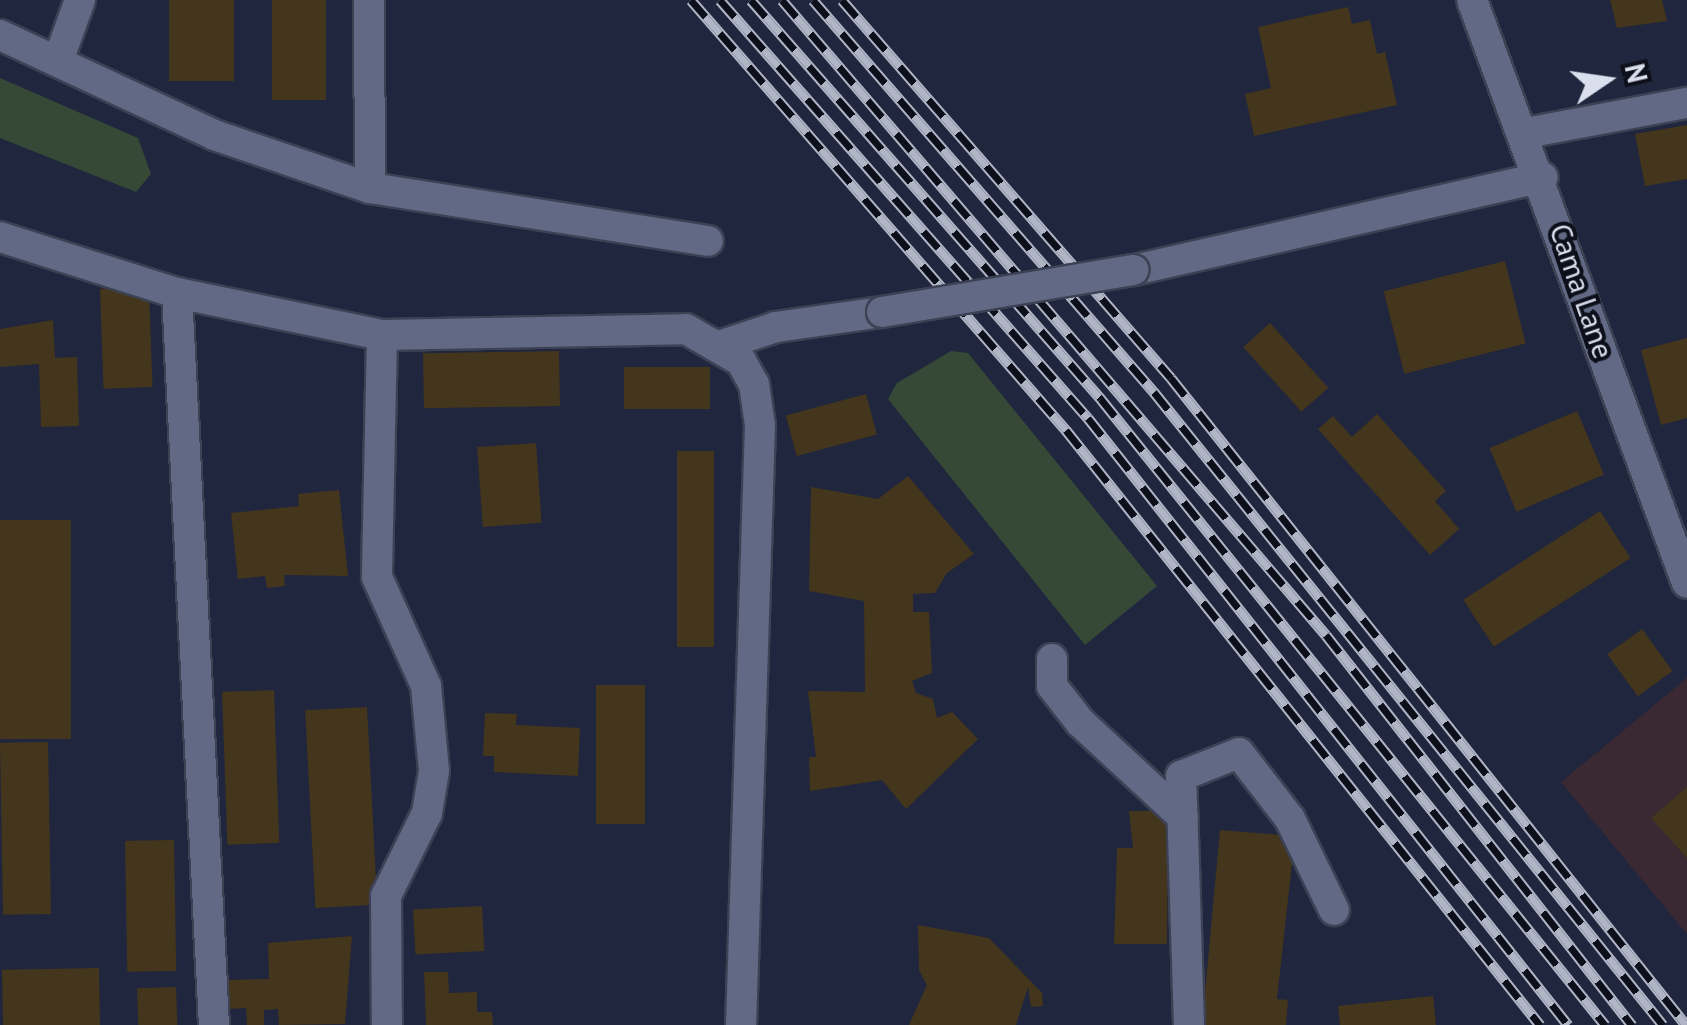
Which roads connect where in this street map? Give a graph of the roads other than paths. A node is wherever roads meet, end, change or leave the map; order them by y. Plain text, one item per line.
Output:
1 (80, 0) edge
2 (370, 0) edge
3 (1472, 0) edge
4 (0, 35) edge
5 (58, 60) junction
6 (1687, 103) edge
7 (1526, 133) junction
8 (1543, 177) junction
9 (370, 188) junction
10 (0, 237) edge
11 (708, 242) dead end
12 (177, 293) junction
13 (382, 335) junction
14 (722, 345) junction
15 (1683, 571) edge
16 (1052, 659) dead end
17 (1184, 818) junction
18 (1334, 910) dead end
19 (214, 1025) edge
20 (387, 1025) edge
21 (741, 1025) edge
22 (1189, 1025) edge

1 - 5 street
2 - 9 street
3 - 7 street, Cama Lane
4 - 5 street
5 - 9 street
6 - 7 street
7 - 8 street, Cama Lane
8 - 14 street, bridge
8 - 15 street, Cama Lane
9 - 11 street
10 - 12 street
12 - 13 street
12 - 19 street
13 - 14 street
13 - 20 street
14 - 21 street
16 - 17 street
17 - 18 street
17 - 22 street

